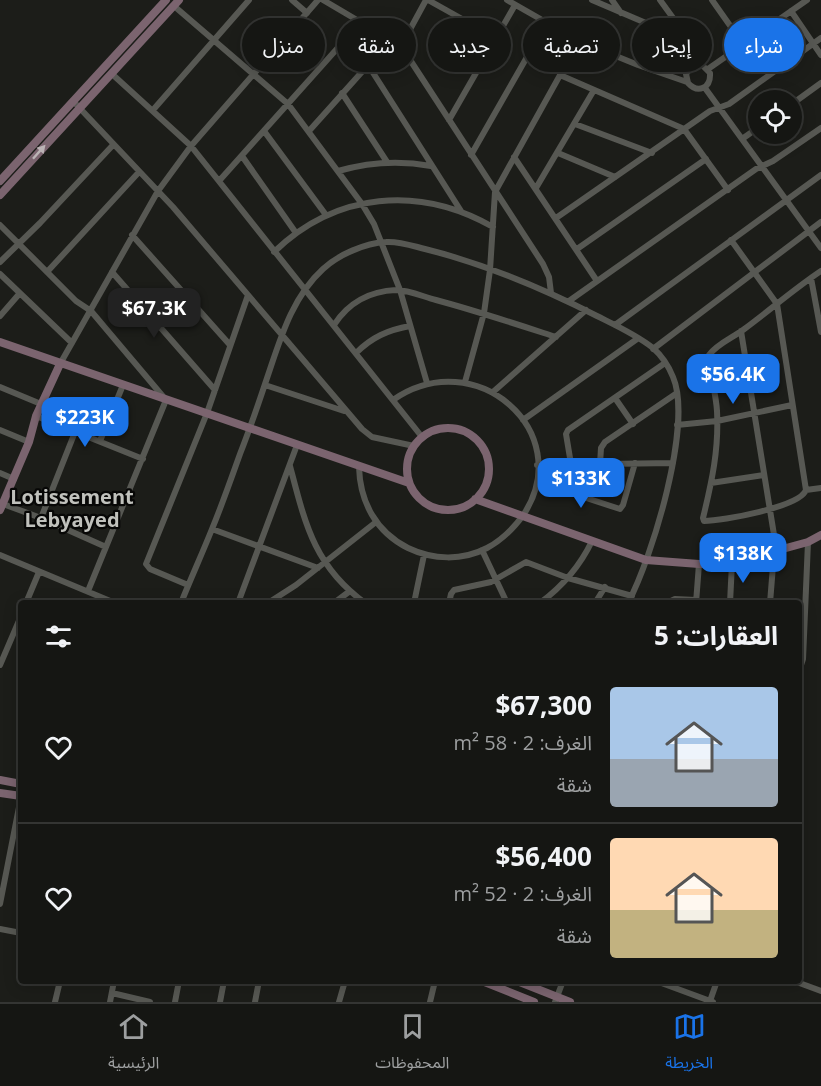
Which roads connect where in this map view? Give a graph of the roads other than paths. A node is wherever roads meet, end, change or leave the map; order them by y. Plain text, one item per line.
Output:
1 (166, 0) edge
2 (249, 0) edge
3 (292, 0) edge
4 (320, 0) edge
5 (427, 0) edge
6 (507, 0) edge
7 (592, 0) edge
8 (612, 0) edge
9 (660, 0) edge
10 (712, 0) edge
11 (805, 1) edge
12 (177, 3) edge
13 (515, 5) junction
14 (791, 11) junction
15 (307, 13) junction
16 (621, 14) junction
17 (351, 18) edge
18 (460, 18) edge
19 (508, 18) edge
20 (539, 18) edge
21 (632, 18) edge
22 (673, 18) edge
23 (725, 18) edge
24 (781, 18) edge
25 (416, 19) edge
26 (821, 38) edge
27 (215, 39) junction
28 (813, 44) junction
29 (337, 49) edge
30 (821, 55) edge
31 (620, 58) edge
32 (523, 64) edge
33 (416, 69) edge
34 (362, 72) edge
35 (374, 72) edge
36 (477, 72) edge
37 (562, 72) edge
38 (687, 72) edge
39 (707, 72) edge
40 (112, 74) junction
41 (254, 74) junction
42 (560, 75) junction
43 (687, 82) junction
44 (821, 83) edge
45 (705, 88) junction
46 (594, 90) junction
47 (342, 93) junction
48 (802, 97) edge
49 (73, 101) junction
50 (288, 104) junction
51 (79, 108) junction
52 (719, 108) junction
53 (153, 110) junction
54 (449, 120) junction
55 (575, 124) junction
56 (821, 128) edge
57 (684, 129) junction
58 (309, 130) junction
59 (264, 131) junction
60 (748, 135) edge
61 (742, 139) junction
62 (113, 145) junction
63 (191, 146) junction
64 (558, 153) junction
65 (652, 153) junction
66 (471, 155) junction
67 (242, 156) junction
68 (514, 157) junction
69 (706, 159) junction
70 (387, 162) junction
71 (430, 166) junction
72 (762, 166) junction
73 (338, 171) junction
74 (139, 172) junction
75 (821, 175) edge
76 (615, 177) junction
77 (0, 181) edge
78 (219, 181) junction
79 (536, 188) junction
80 (728, 190) junction
81 (158, 191) junction
82 (495, 192) junction
83 (0, 195) edge
84 (786, 199) junction
85 (362, 204) junction
86 (461, 211) junction
87 (326, 215) junction
88 (556, 218) junction
89 (821, 222) edge
90 (0, 225) edge
91 (493, 227) junction
92 (809, 230) junction
93 (296, 233) junction
94 (132, 235) junction
95 (731, 240) junction
96 (381, 243) junction
97 (18, 244) junction
98 (821, 248) edge
99 (577, 249) junction
100 (274, 252) junction
101 (0, 262) edge
102 (490, 270) junction
103 (821, 271) edge
104 (47, 272) junction
105 (112, 272) junction
106 (754, 272) junction
107 (0, 274) edge
108 (811, 278) junction
109 (597, 281) junction
110 (306, 290) junction
111 (400, 290) junction
112 (20, 293) junction
113 (551, 293) junction
114 (248, 295) junction
115 (569, 301) junction
116 (777, 304) junction
117 (586, 310) junction
118 (91, 311) junction
119 (484, 313) junction
120 (0, 316) edge
121 (334, 325) junction
122 (615, 325) junction
123 (410, 326) junction
124 (821, 328) edge
125 (741, 331) junction
126 (282, 333) junction
127 (556, 337) junction
128 (637, 339) junction
129 (0, 342) edge
130 (72, 343) junction
131 (230, 345) junction
132 (653, 349) junction
133 (356, 353) junction
134 (665, 363) junction
135 (60, 364) junction
136 (465, 382) junction
137 (427, 383) junction
138 (265, 384) junction
139 (123, 385) junction
140 (0, 387) edge
141 (215, 390) junction
142 (493, 392) junction
143 (676, 393) junction
144 (615, 398) junction
145 (166, 400) junction
146 (393, 400) junction
147 (41, 404) junction
148 (792, 405) junction
149 (345, 411) junction
150 (207, 413) junction
151 (756, 413) junction
152 (36, 416) junction
153 (523, 420) junction
154 (717, 421) junction
155 (633, 424) junction
156 (677, 425) junction
157 (249, 429) junction
158 (0, 430) edge
159 (75, 432) junction
160 (422, 437) junction
161 (100, 441) junction
162 (29, 442) junction
163 (297, 445) junction
164 (414, 446) junction
165 (143, 459) junction
166 (635, 463) junction
167 (673, 463) junction
168 (571, 464) junction
169 (600, 464) junction
170 (290, 465) junction
171 (537, 465) junction
172 (359, 467) junction
173 (0, 473) edge
174 (764, 475) junction
175 (14, 479) junction
176 (409, 483) junction
177 (711, 483) junction
178 (821, 488) edge
179 (806, 490) junction
180 (475, 499) junction
181 (1, 508) edge
182 (770, 509) junction
183 (523, 515) junction
184 (40, 518) junction
185 (376, 522) junction
186 (212, 529) junction
187 (821, 535) edge
188 (592, 541) junction
189 (808, 542) junction
190 (261, 546) junction
191 (106, 547) junction
192 (482, 550) junction
193 (773, 552) junction
194 (0, 555) edge
195 (424, 555) junction
196 (646, 560) junction
197 (324, 561) junction
198 (732, 563) junction
199 (699, 564) junction
200 (318, 568) junction
201 (39, 572) junction
202 (568, 578) junction
203 (496, 580) junction
204 (188, 585) junction
205 (605, 587) junction
206 (88, 591) junction
207 (350, 591) junction
208 (632, 596) junction
209 (27, 600) edge
210 (108, 600) edge
211 (183, 600) edge
212 (239, 600) edge
213 (272, 600) edge
214 (338, 600) edge
215 (361, 600) edge
216 (415, 600) edge
217 (450, 600) edge
218 (506, 600) edge
219 (543, 600) edge
220 (597, 600) edge
221 (630, 600) edge
222 (696, 600) edge
223 (730, 600) edge
224 (770, 600) edge
225 (18, 632) edge
226 (2, 655) edge
227 (802, 662) edge
228 (0, 665) edge
229 (0, 780) edge
230 (18, 783) edge
231 (0, 793) edge
232 (18, 796) edge
233 (18, 811) edge
234 (0, 904) edge
235 (0, 930) edge
236 (18, 933) edge
237 (59, 984) edge
238 (114, 984) edge
239 (179, 984) edge
240 (223, 984) edge
241 (258, 984) edge
242 (344, 984) edge
243 (434, 984) edge
244 (489, 984) edge
245 (523, 984) edge
246 (562, 984) edge
247 (664, 984) edge
248 (716, 984) edge
249 (802, 984) edge
250 (821, 991) edge
251 (112, 993) junction
252 (556, 1000) edge
253 (712, 1001) edge
254 (55, 1002) edge
255 (110, 1002) edge
256 (150, 1002) edge
257 (176, 1002) edge
258 (220, 1002) edge
259 (255, 1002) edge
260 (263, 1002) edge
261 (339, 1002) edge
262 (430, 1002) edge
263 (534, 1002) edge
264 (570, 1002) edge

1 - 49 street
2 - 27 street
3 - 15 street
4 - 15 street
4 - 17 street
5 - 18 street
5 - 25 street
6 - 13 street
7 - 16 street
8 - 16 street
9 - 22 street
10 - 23 street
11 - 14 street
12 - 27 street
12 - 40 street
13 - 19 street
13 - 20 street
14 - 24 street
14 - 28 street
15 - 41 street
16 - 21 street
26 - 28 street
27 - 41 street
27 - 53 street
28 - 30 street
28 - 52 street
29 - 50 street
31 - 43 street
32 - 66 street
33 - 54 street
34 - 47 street
35 - 71 street
36 - 54 street
37 - 42 street
38 - 43 street
39 - 45 street
40 - 51 street
40 - 53 street
41 - 50 street
41 - 63 street
42 - 46 street
42 - 68 street
43 - 45 street
44 - 48 street
45 - 52 street
46 - 55 street
46 - 57 street
47 - 58 street
47 - 70 street
49 - 51 street
49 - 77 street
50 - 58 street
50 - 59 street
51 - 62 street
83 -> 51 street
52 - 57 street
52 - 61 street
53 - 63 street
54 - 66 street
55 - 64 street
55 - 65 street
56 - 72 street
57 - 65 street
57 - 69 street
58 - 73 street
59 - 67 street
59 - 87 street
60 - 61 street
61 - 72 street
62 - 74 street
62 - 97 street
63 - 78 street
63 - 81 street
64 - 76 street
64 - 79 street
65 - 76 street
66 - 82 street
67 - 78 street
67 - 93 street
68 - 79 street
68 - 82 street
69 - 80 street
69 - 99 street
70 - 71 street
70 - 73 street
71 - 86 street
72 - 80 street
72 - 84 street
73 - 85 street
74 - 81 street
74 - 104 street
75 - 84 street
76 - 88 street
78 - 100 street
79 - 88 street
80 - 109 street
81 - 94 street
81 - 114 street
82 - 91 street
82 - 113 street
84 - 92 street
84 - 95 street
85 - 86 street
85 - 87 street
85 - 96 street
86 - 91 street
87 - 93 street
88 - 99 street
89 - 92 street
90 - 97 street
91 - 102 street
92 - 98 street
92 - 106 street
93 - 100 street
94 - 105 street
94 - 131 street
95 - 106 street
95 - 122 street
96 - 102 street
96 - 110 street
96 - 111 street
97 - 101 street
97 - 104 street
99 - 109 street
100 - 110 street
102 - 113 street
102 - 119 street
103 - 108 street
104 - 118 street
105 - 118 street
105 - 141 street
106 - 116 street
106 - 132 street
107 - 112 street
108 - 116 street
108 - 124 street
109 - 115 street
110 - 121 street
110 - 126 street
111 - 119 street
111 - 121 street
111 - 123 street
112 - 120 street
112 - 130 street
113 - 115 street
114 - 126 street
114 - 131 street
115 - 117 street
116 - 125 street
116 - 148 street
117 - 122 street
117 - 127 street
118 - 130 street
118 - 145 street
119 - 127 street
119 - 136 street
121 - 133 street
122 - 128 street
123 - 133 street
123 - 137 street
125 - 151 street
125 - 154 street
126 - 138 street
126 - 149 street
127 - 142 street
128 - 132 street
128 - 153 street
129 - 135 street
130 - 135 street
131 - 141 street
132 - 134 street
133 - 146 street
134 - 143 street
134 - 144 street
135 - 139 street
135 - 147 street
136 - 137 street
136 - 142 street
137 - 146 street
138 - 149 street
138 - 157 street
139 - 145 street
139 - 161 street
140 - 147 street
141 - 150 street
142 - 153 street
143 - 155 street
143 - 156 street
144 - 155 street
144 - 168 street
145 - 150 street
145 - 165 street
146 - 160 street
147 - 152 street
148 - 151 street
148 - 179 street
149 - 164 street
150 - 157 street
150 - 204 street
151 - 154 street
151 - 174 street
152 - 159 street
152 - 162 street
153 - 171 street
154 - 156 street
154 - 177 street
155 - 169 street
156 - 167 street
157 - 163 street
157 - 186 street
158 - 162 street
159 - 161 street
159 - 184 street
160 - 164 street
160 - 180 street
161 - 165 street
162 - 175 street
163 - 170 street
163 - 172 street
164 - 176 street
165 - 191 street
166 - 167 street
166 - 168 street
166 - 169 street
167 - 196 street
168 - 169 street
168 - 171 street
170 - 190 street
170 - 197 street
171 - 183 street
172 - 176 street
172 - 185 street
173 - 175 street
174 - 177 street
174 - 182 street
175 - 181 street
176 - 180 street
177 - 182 street
178 - 179 street
179 - 182 street
180 - 183 street
181 - 184 street
182 - 193 street
183 - 188 street
183 - 192 street
184 - 191 street
185 - 195 street
185 - 197 street
186 - 190 street
186 - 204 street
187 - 189 street
188 - 196 street
188 - 202 street
189 - 193 street
189 - 227 street
190 - 200 street
190 - 212 street
191 - 206 street
192 - 195 street
192 - 203 street
193 - 198 street
193 - 224 street
194 - 201 street
195 - 216 street
196 - 199 street
196 - 208 street
197 - 200 street
197 - 207 street
198 - 199 street
198 - 223 street
199 - 222 street
200 - 213 street
201 - 206 street
201 - 209 street
202 - 203 street
202 - 205 street
202 - 219 street
203 - 217 street
203 - 218 street
204 - 211 street
205 - 208 street
205 - 220 street
206 - 210 street
207 - 214 street
207 - 215 street
208 - 221 street
225 - 226 street
226 - 228 street
229 - 230 street
231 - 232 street
233 - 234 street
235 - 236 street
237 - 254 street
238 - 251 street
239 - 257 street
240 - 258 street
241 - 259 street
242 - 261 street
243 - 262 street
244 - 263 street
245 - 252 street
246 - 252 street
247 - 253 street
248 - 253 street
249 - 250 street
251 - 255 street
251 - 256 street
252 - 264 street
259 - 260 street

